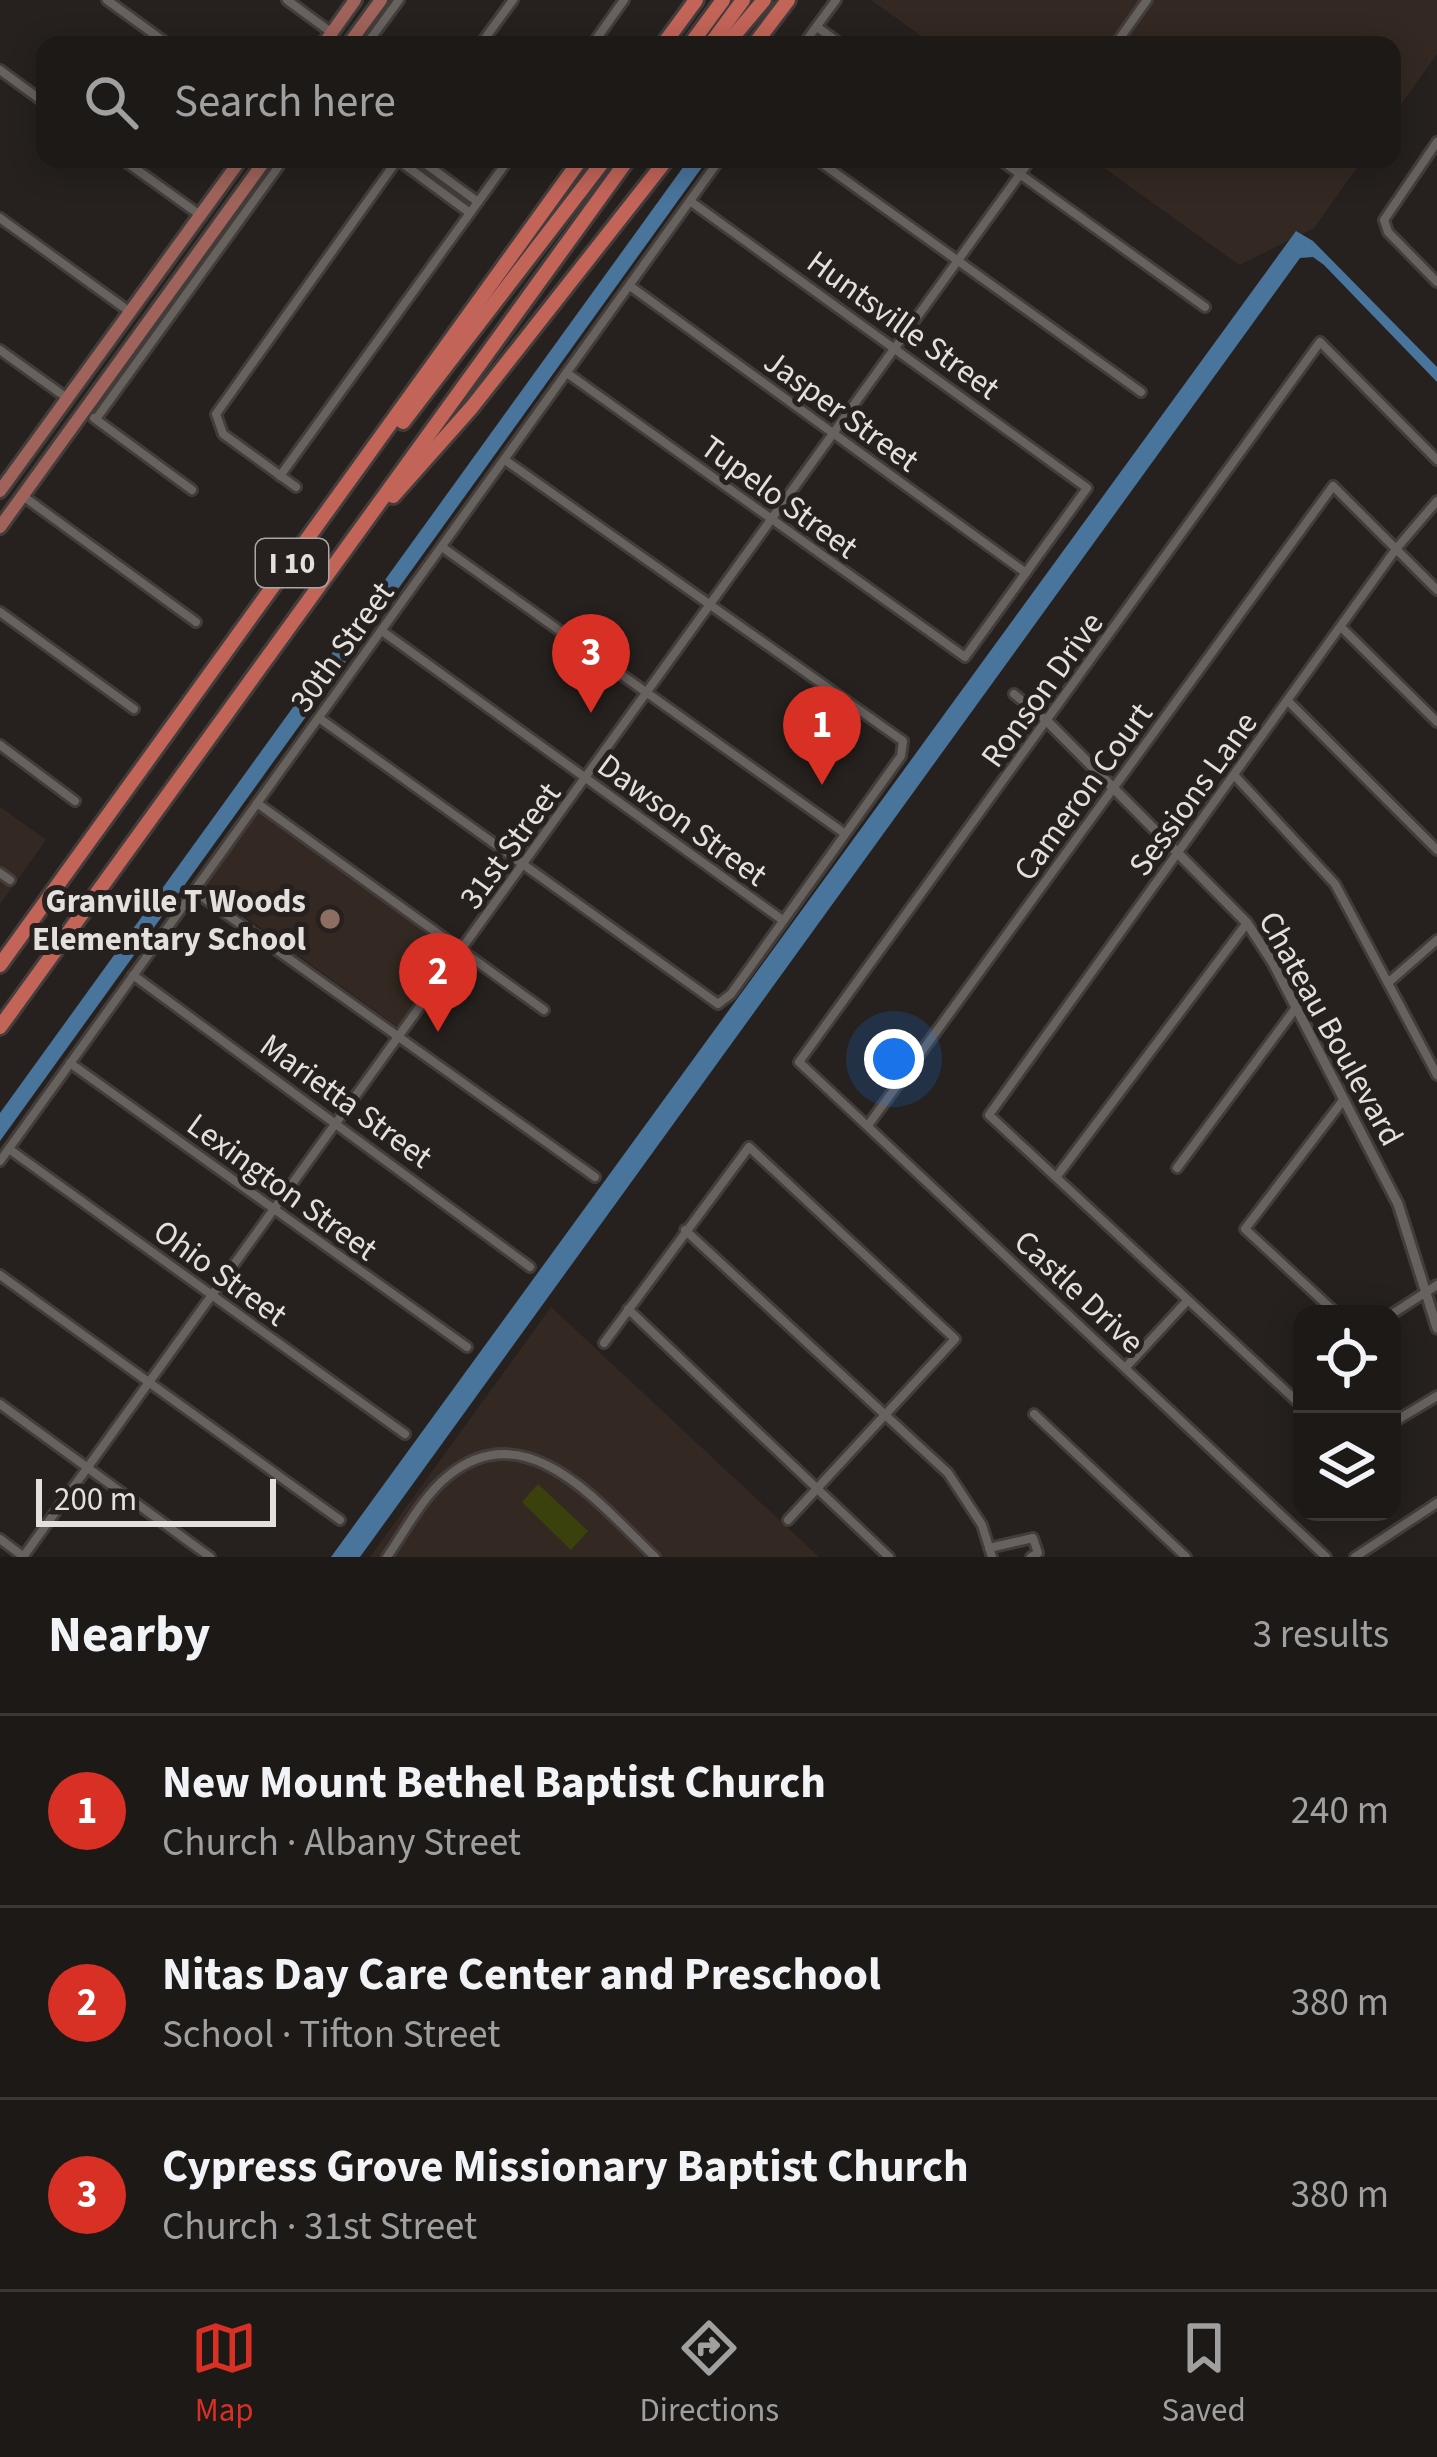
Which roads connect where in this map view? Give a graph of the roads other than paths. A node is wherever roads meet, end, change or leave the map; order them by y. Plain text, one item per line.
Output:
1 (106, 0) edge
2 (286, 0) edge
3 (355, 0) edge
4 (377, 0) edge
5 (399, 0) edge
6 (513, 0) edge
7 (624, 0) edge
8 (692, 0) edge
9 (723, 0) edge
10 (743, 0) edge
11 (764, 0) edge
12 (788, 0) edge
13 (836, 0) edge
14 (1148, 0) edge
15 (817, 27) junction
16 (156, 36) edge
17 (324, 36) edge
18 (329, 36) edge
19 (354, 36) edge
20 (373, 36) edge
21 (487, 36) edge
22 (598, 36) edge
23 (670, 36) edge
24 (697, 36) edge
25 (717, 36) edge
26 (734, 36) edge
27 (761, 36) edge
28 (810, 36) edge
29 (830, 36) edge
30 (1122, 36) edge
31 (0, 70) edge
32 (36, 96) edge
33 (1437, 142) edge
34 (135, 168) edge
35 (236, 168) edge
36 (242, 168) edge
37 (260, 168) edge
38 (277, 168) edge
39 (391, 168) edge
40 (409, 168) edge
41 (431, 168) edge
42 (503, 168) edge
43 (575, 168) edge
44 (598, 168) edge
45 (621, 168) edge
46 (661, 168) edge
47 (714, 168) edge
48 (828, 168) edge
49 (1012, 168) edge
50 (1024, 168) edge
51 (1020, 174) junction
52 (248, 184) junction
53 (221, 186) junction
54 (691, 201) junction
55 (478, 202) junction
56 (470, 213) junction
57 (200, 215) junction
58 (0, 218) edge
59 (199, 251) junction
60 (957, 261) junction
61 (1437, 282) edge
62 (630, 286) junction
63 (1205, 307) dead end
64 (130, 312) junction
65 (121, 325) junction
66 (896, 346) junction
67 (0, 350) edge
68 (567, 373) junction
69 (1141, 392) dead end
70 (68, 398) junction
71 (90, 409) junction
72 (833, 433) junction
73 (505, 460) junction
74 (1437, 460) edge
75 (19, 465) junction
76 (280, 476) junction
77 (2, 486) edge
78 (296, 488) dead end
79 (192, 490) dead end
80 (22, 496) junction
81 (1437, 501) edge
82 (330, 511) junction
83 (771, 520) junction
84 (0, 524) edge
85 (442, 547) junction
86 (345, 548) junction
87 (1396, 549) junction
88 (1026, 573) junction
89 (1437, 590) edge
90 (709, 607) junction
91 (0, 612) edge
92 (196, 622) dead end
93 (1341, 627) junction
94 (382, 631) junction
95 (648, 692) junction
96 (1014, 694) dead end
97 (1288, 700) junction
98 (134, 709) dead end
99 (319, 718) junction
100 (1047, 721) junction
101 (1437, 722) edge
102 (0, 745) edge
103 (1234, 776) junction
104 (586, 778) junction
105 (1114, 788) junction
106 (75, 801) dead end
107 (257, 803) junction
108 (844, 833) junction
109 (1437, 850) edge
110 (1179, 854) junction
111 (524, 866) junction
112 (0, 873) edge
113 (10, 880) dead end
114 (194, 891) junction
115 (781, 919) junction
116 (1247, 923) junction
117 (1437, 940) edge
118 (462, 951) junction
119 (0, 965) edge
120 (133, 975) junction
121 (1389, 982) junction
122 (1295, 1009) junction
123 (544, 1010) dead end
124 (0, 1027) edge
125 (400, 1037) junction
126 (799, 1062) joint
127 (70, 1063) junction
128 (1437, 1075) edge
129 (1344, 1099) junction
130 (339, 1123) junction
131 (868, 1124) junction
132 (9, 1149) junction
133 (0, 1161) edge
134 (1177, 1168) dead end
135 (1056, 1176) junction
136 (595, 1177) dead end
137 (276, 1210) junction
138 (686, 1231) junction
139 (530, 1267) dead end
140 (0, 1275) edge
141 (1432, 1288) edge
142 (213, 1296) junction
143 (1187, 1300) junction
144 (1326, 1305) edge
145 (1401, 1308) edge
146 (628, 1309) junction
147 (1437, 1328) edge
148 (604, 1343) dead end
149 (467, 1347) dead end
150 (1126, 1367) junction
151 (150, 1383) junction
152 (1437, 1396) edge
153 (1293, 1398) edge
154 (0, 1404) edge
155 (886, 1414) junction
156 (1034, 1414) dead end
157 (1401, 1418) edge
158 (405, 1434) dead end
159 (88, 1467) junction
160 (819, 1488) junction
161 (1437, 1503) edge
162 (340, 1520) dead end
163 (788, 1520) dead end
164 (0, 1539) edge
165 (990, 1552) edge
166 (1182, 1556) edge
167 (24, 1557) edge
168 (209, 1557) edge
169 (387, 1557) edge
170 (655, 1557) edge
171 (889, 1557) edge
172 (1030, 1557) edge
173 (1325, 1557) edge
174 (1355, 1557) edge

1 - 16 street
2 - 17 street
3 - 18 main road
4 - 19 main road
5 - 20 street
6 - 21 street
7 - 22 street
8 - 23 highway
9 - 24 highway
10 - 25 highway
11 - 26 highway
12 - 27 highway
13 - 15 street
14 - 30 street
15 - 28 street
15 - 29 street
31 - 32 street
33 - 61 street
34 - 57 street
35 - 53 main road
36 - 52 main road
37 - 52 main road
38 - 71 street
39 - 76 street
40 - 56 street
41 - 55 street
42 - 55 street
43 - 82 highway, I 10
44 - 82 highway
45 - 86 highway, I 10
46 - 86 highway
47 - 54 street, 30th Street
48 - 60 street
49 - 51 street
50 - 51 street, 31st Street
51 - 60 street, 31st Street
51 - 63 street
52 - 59 main road
53 - 57 main road
53 - 59 main road
54 - 62 street, 30th Street
54 - 66 street, Huntsville Street
55 - 56 street
56 - 76 street
57 - 64 main road
58 - 64 street
59 - 71 main road
60 - 66 street, 31st Street
60 - 69 street
62 - 68 street, 30th Street
62 - 72 street, Jasper Street
64 - 65 main road
65 - 70 main road
65 - 71 main road
66 - 72 street, 31st Street
66 - 88 street, Huntsville Street
67 - 70 street
68 - 73 street, 30th Street
68 - 83 street, Tupelo Street
70 - 75 main road
71 - 79 street
71 - 80 main road
72 - 83 street, 31st Street
72 - 88 street, Jasper Street
73 - 85 street, 30th Street
73 - 90 street
74 - 100 street, Ronson Drive
75 - 77 main road
75 - 84 main road
76 - 78 street
80 - 84 main road
80 - 92 street
81 - 87 street, Sessions Lane
82 - 119 highway, I 10
83 - 88 street, Tupelo Street
83 - 90 street, 31st Street
85 - 94 street, 30th Street
85 - 95 street
86 - 124 highway, I 10
87 - 89 street
87 - 93 street, Sessions Lane
87 - 105 street, Cameron Court
90 - 95 street, 31st Street
90 - 108 street
91 - 98 street
93 - 97 street, Sessions Lane
93 - 101 street
94 - 99 street, 30th Street
94 - 104 street, Dawson Street
95 - 104 street, 31st Street
95 - 108 street
96 - 100 street, Chateau Boulevard
97 - 103 street, Sessions Lane
97 - 109 street
99 - 107 street, 30th Street
99 - 111 street
100 - 105 street, Chateau Boulevard
100 - 126 street, Ronson Drive
102 - 106 street
103 - 110 street, Sessions Lane
103 - 121 street
104 - 111 street, 31st Street
104 - 115 street, Dawson Street
105 - 110 street, Chateau Boulevard
105 - 131 street, Cameron Court
107 - 114 street, 30th Street
107 - 118 street
108 - 115 street
110 - 116 street, Chateau Boulevard
110 - 135 street, Sessions Lane
111 - 115 street
111 - 118 street, 31st Street
112 - 113 street
114 - 120 street, 30th Street
114 - 125 street
116 - 122 street, Chateau Boulevard
116 - 135 street
117 - 121 street
118 - 123 street
118 - 125 street, 31st Street
120 - 127 street, 30th Street
120 - 130 street, Marietta Street
121 - 128 street
122 - 129 street, Chateau Boulevard
122 - 134 street
125 - 130 street, 31st Street
125 - 136 street
126 - 131 street, Castle Drive
127 - 132 street, 30th Street
127 - 137 street, Lexington Street
129 - 141 street, Chateau Boulevard
129 - 144 street
130 - 137 street, 31st Street
130 - 139 street, Marietta Street
131 - 150 street, Castle Drive
132 - 133 street, 30th Street
132 - 142 street, Ohio Street
135 - 143 street
137 - 142 street, 31st Street
137 - 149 street, Lexington Street
138 - 146 street
138 - 155 street
138 - 155 street
140 - 151 street
141 - 145 street
141 - 147 street, Chateau Boulevard
142 - 151 street, 31st Street
142 - 158 street, Ohio Street
143 - 150 street
143 - 153 street
146 - 148 street
146 - 160 street
150 - 173 street, Castle Drive
151 - 159 street, 31st Street
151 - 162 street
152 - 157 street
154 - 159 street
155 - 160 street
155 - 165 street
156 - 166 street
159 - 167 street, 31st Street
159 - 168 street
160 - 163 street
160 - 171 street
161 - 174 street
164 - 167 street
165 - 172 street
169 - 170 street

